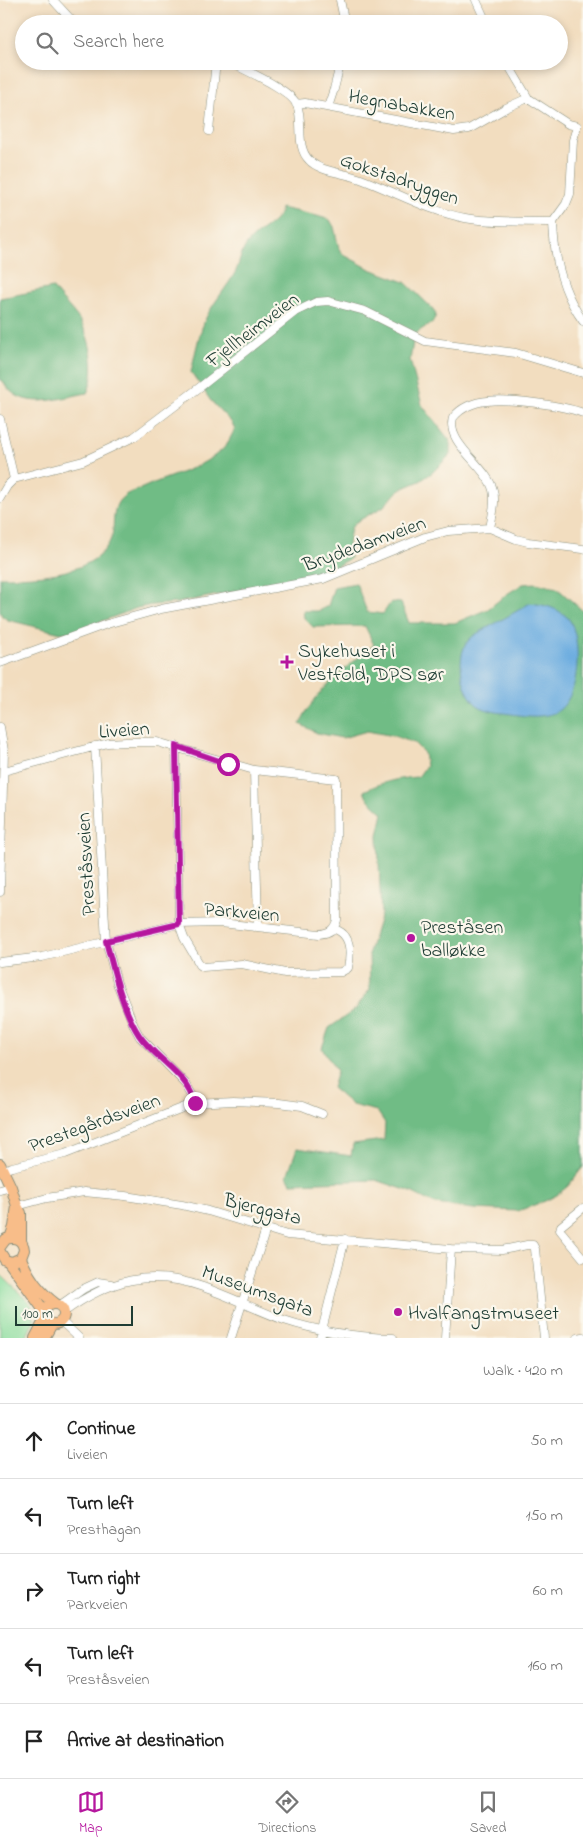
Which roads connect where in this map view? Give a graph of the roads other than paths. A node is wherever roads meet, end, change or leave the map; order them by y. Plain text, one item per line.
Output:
1 (53, 0) edge
2 (340, 0) edge
3 (476, 0) edge
4 (66, 15) edge
5 (343, 15) edge
6 (483, 15) edge
7 (215, 70) edge
8 (245, 70) edge
9 (339, 70) edge
10 (511, 70) edge
11 (528, 98) junction
12 (296, 104) junction
13 (328, 107) junction
14 (580, 125) edge
15 (210, 131) dead end
16 (553, 222) junction
17 (583, 321) edge
18 (583, 373) edge
19 (583, 413) edge
20 (0, 419) edge
21 (14, 479) junction
22 (0, 498) edge
23 (490, 528) junction
24 (583, 549) edge
25 (0, 664) edge
26 (0, 727) edge
27 (95, 746) junction
28 (176, 746) junction
29 (254, 770) junction
30 (4, 771) junction
31 (0, 892) edge
32 (179, 924) junction
33 (258, 927) junction
34 (334, 928) junction
35 (106, 941) junction
36 (0, 962) edge
37 (195, 1103) junction
38 (322, 1114) dead end
39 (2, 1167) edge
40 (11, 1187) junction
41 (0, 1190) edge
42 (17, 1206) junction
43 (583, 1208) edge
44 (266, 1229) junction
45 (345, 1239) junction
46 (21, 1242) junction
47 (3, 1249) edge
48 (450, 1249) junction
49 (21, 1258) junction
50 (583, 1258) edge
51 (242, 1303) junction
52 (55, 1314) junction
53 (321, 1334) edge
54 (583, 1337) edge
55 (35, 1338) edge
56 (44, 1338) edge
57 (79, 1338) edge
58 (231, 1338) edge
59 (393, 1338) edge
60 (445, 1338) edge
61 (544, 1338) edge
62 (578, 1338) edge

1 - 4 street
2 - 5 street
3 - 6 street
7 - 15 street
8 - 12 street
9 - 13 street
10 - 11 street
11 - 13 street, Hegnabakken
11 - 14 street
12 - 13 street, Hegnabakken
12 - 16 street, Gokstadryggen
14 - 16 street
16 - 17 street
18 - 21 street, Fjellheimveien
19 - 23 street
20 - 21 street
21 - 22 street
23 - 24 street
23 - 25 street, Brydedamveien
26 - 30 street
27 - 28 street, Liveien
27 - 30 street, Liveien
27 - 35 street, Preståsveien
28 - 29 street, Liveien
28 - 32 street
29 - 33 street
29 - 34 street, Liveien
30 - 31 street
32 - 33 street, Parkveien
32 - 34 street
32 - 35 street, Parkveien
33 - 34 street, Parkveien
35 - 36 street, Parkveien
35 - 37 street, Preståsveien
37 - 38 street, Prestegårdsveien
37 - 39 street, Prestegårdsveien
39 - 40 main road
40 - 41 street
40 - 42 main road
42 - 44 street, Bjerggata
42 - 46 main road
42 - 47 main road
43 - 50 street
44 - 45 street, Bjerggata
44 - 51 street
45 - 48 street, Bjerggata
45 - 53 street
46 - 47 main road
46 - 49 main road
47 - 49 main road
47 - 52 main road
48 - 60 street
48 - 61 street, Bjerggata
49 - 52 main road
51 - 52 street, Museumsgata
51 - 53 street, Museumsgata
51 - 58 street
52 - 55 main road
52 - 56 main road
52 - 57 street
53 - 59 street, Museumsgata
54 - 62 street

